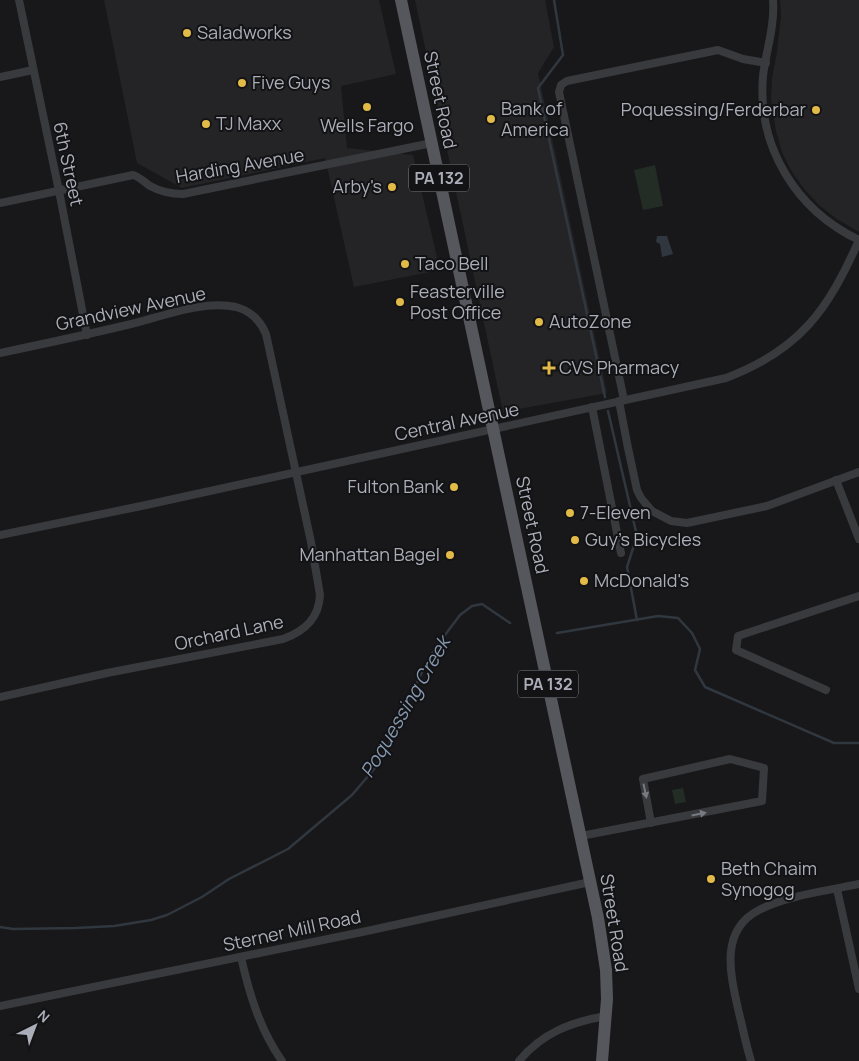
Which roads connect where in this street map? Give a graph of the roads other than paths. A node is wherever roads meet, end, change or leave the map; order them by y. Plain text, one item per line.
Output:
1 (19, 0) edge
2 (401, 0) edge
3 (773, 0) edge
4 (766, 63) junction
5 (33, 70) junction
6 (0, 77) edge
7 (432, 143) junction
8 (59, 191) junction
9 (0, 203) edge
10 (859, 240) edge
11 (87, 335) junction
12 (0, 353) edge
13 (622, 400) junction
14 (592, 407) junction
15 (493, 429) junction
16 (859, 472) edge
17 (295, 473) junction
18 (836, 480) junction
19 (0, 535) edge
20 (859, 539) edge
21 (621, 553) dead end
22 (859, 596) edge
23 (826, 690) dead end
24 (0, 697) edge
25 (652, 823) junction
26 (581, 836) junction
27 (590, 882) junction
28 (859, 884) edge
29 (837, 889) junction
30 (241, 957) junction
31 (859, 989) edge
32 (0, 1006) edge
33 (606, 1016) junction
34 (279, 1060) edge
35 (519, 1061) edge
36 (602, 1061) edge
37 (751, 1061) edge

1 - 5 street, 6th Street
2 - 7 main road, Street Road / PA 132
3 - 4 street
4 - 10 street
4 - 13 street
5 - 6 street
5 - 8 street, 6th Street
7 - 8 street, Harding Avenue
7 - 15 main road, Street Road / PA 132
8 - 9 street, Harding Avenue
8 - 11 street, 6th Street
10 - 13 street, Central Avenue
11 - 12 street, Grandview Avenue
11 - 17 street, Grandview Avenue
13 - 14 street, Central Avenue
13 - 18 street
14 - 15 street, Central Avenue
14 - 21 street
15 - 17 street, Central Avenue
15 - 26 main road, Street Road / PA 132
16 - 18 street
17 - 19 street, Central Avenue
17 - 24 street, Orchard Lane
18 - 20 street
22 - 23 street
25 -> 25 street
25 - 26 street
26 - 27 main road, Street Road / PA 132
27 - 30 street, Sterner Mill Road
27 - 33 main road, Street Road / PA 132
28 - 29 street
29 - 31 street
29 - 37 street
30 - 32 street, Sterner Mill Road
30 - 34 street
33 - 35 street
33 - 36 main road, Street Road / PA 132

